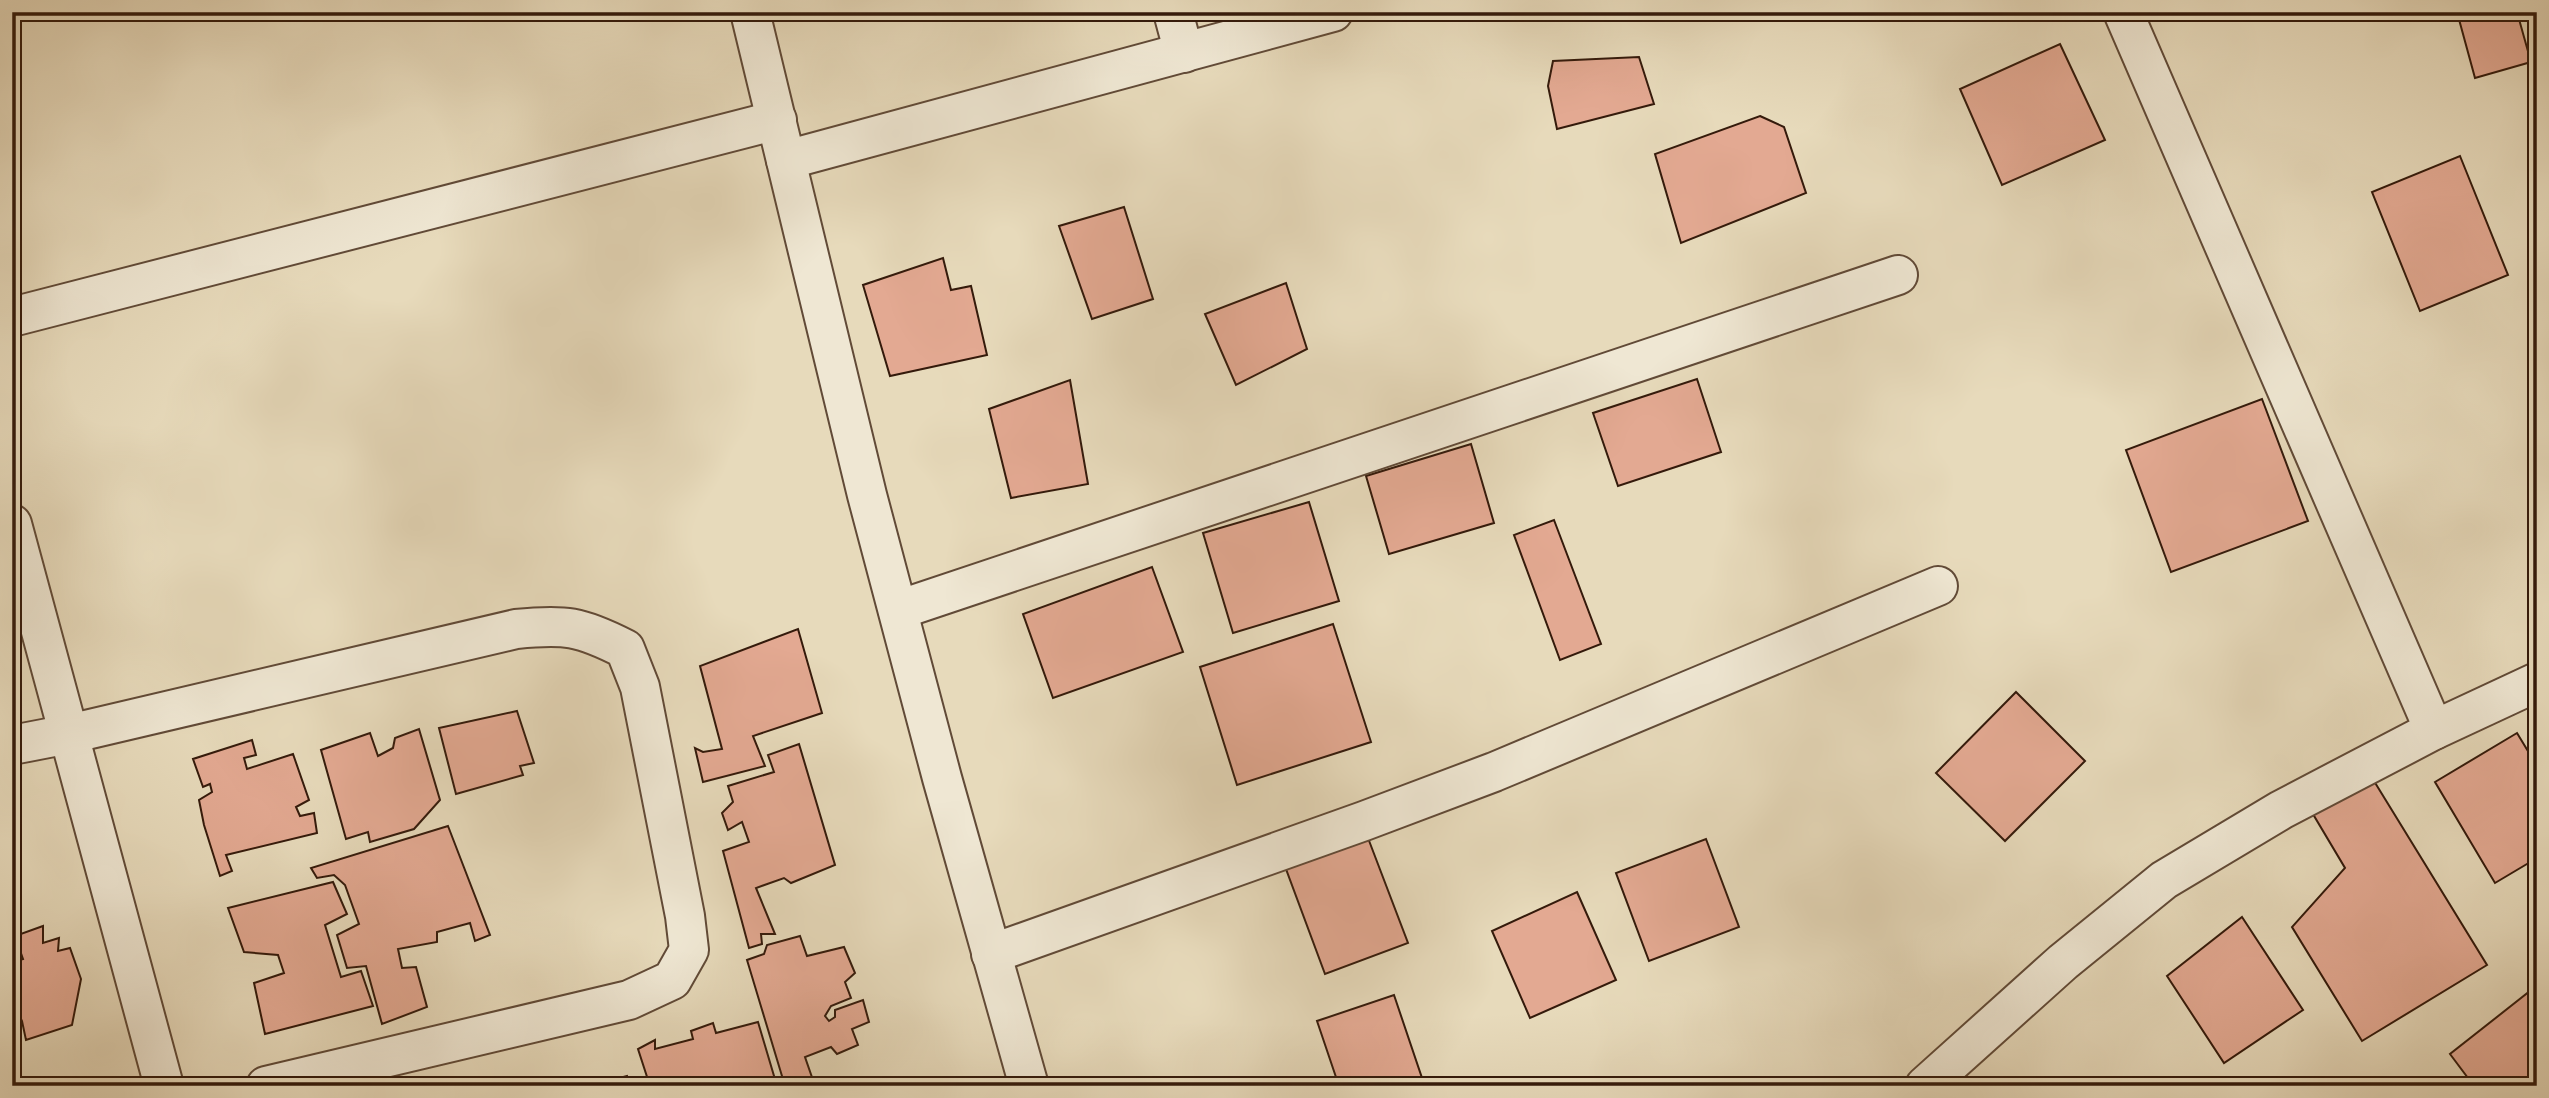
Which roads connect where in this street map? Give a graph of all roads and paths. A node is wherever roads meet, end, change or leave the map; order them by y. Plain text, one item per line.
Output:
1 (750, 12) edge
2 (1173, 12) edge
3 (1332, 12) edge
4 (2123, 12) edge
5 (1184, 53) junction
6 (777, 120) junction
7 (786, 160) junction
8 (1898, 275) dead end
9 (12, 317) edge
10 (12, 524) edge
11 (1938, 586) dead end
12 (898, 610) junction
13 (2537, 681) edge
14 (2434, 730) junction
15 (69, 734) junction
16 (12, 745) edge
17 (991, 954) junction
18 (164, 1086) edge
19 (266, 1086) edge
20 (1029, 1086) edge
21 (1925, 1086) edge

1 - 6 street
2 - 5 street
3 - 5 street
4 - 14 street
5 - 7 street
6 - 7 street
6 - 9 street
7 - 12 street
8 - 12 street
10 - 15 street
11 - 17 street
12 - 17 street
13 - 14 street
14 - 21 street
15 - 16 street
15 - 18 street
15 - 19 street
17 - 20 street

